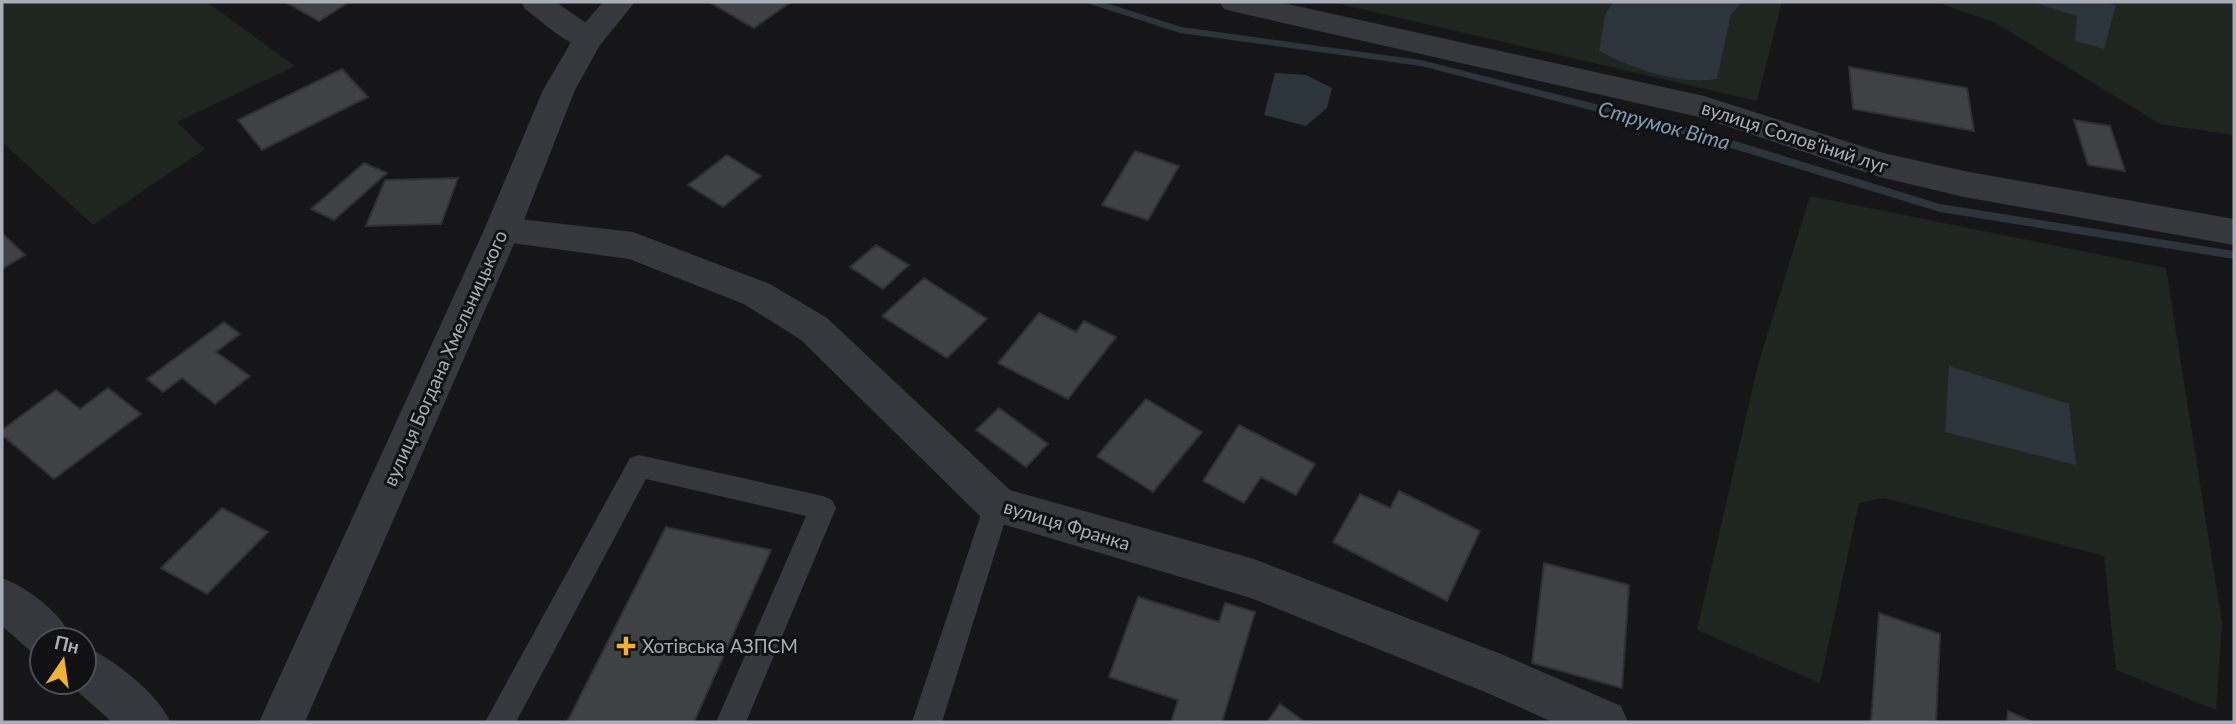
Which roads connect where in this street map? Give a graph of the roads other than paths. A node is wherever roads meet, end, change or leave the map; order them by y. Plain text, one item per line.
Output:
1 (536, 2) edge
2 (620, 2) edge
3 (1235, 2) edge
4 (588, 39) junction
5 (502, 230) junction
6 (2234, 232) edge
7 (997, 505) junction
8 (2, 598) edge
9 (35, 626) edge
10 (98, 680) edge
11 (147, 722) edge
12 (282, 722) edge
13 (500, 722) edge
14 (731, 722) edge
15 (927, 722) edge
16 (1605, 722) edge

1 - 4 street
2 - 4 street, вулиця Богдана Хмельницького
3 - 6 street, вулиця Солов'їний луг
4 - 5 street, вулиця Богдана Хмельницького
5 - 7 street, вулиця Франка
5 - 12 street, вулиця Богдана Хмельницького
7 - 15 lane
7 - 16 street, вулиця Франка
8 - 9 street
10 - 11 street
13 - 14 lane

